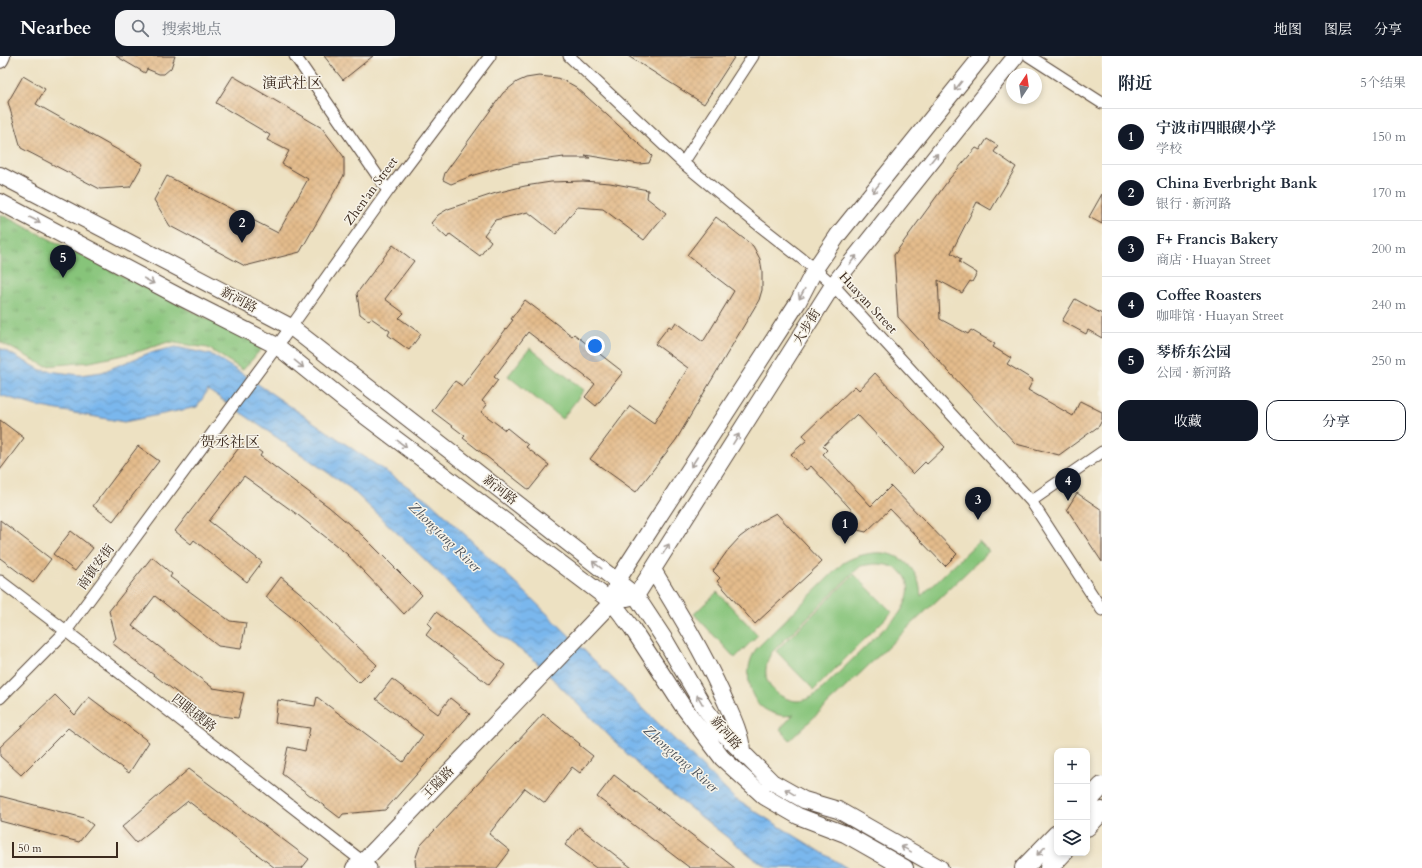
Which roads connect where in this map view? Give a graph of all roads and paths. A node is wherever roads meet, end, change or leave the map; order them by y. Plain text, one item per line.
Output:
1 (2, 56) edge
2 (295, 56) edge
3 (490, 56) edge
4 (569, 56) edge
5 (753, 56) edge
6 (982, 56) edge
7 (1016, 56) edge
8 (1029, 56) edge
9 (0, 60) edge
10 (1102, 103) edge
11 (683, 163) junction
12 (0, 175) edge
13 (388, 191) junction
14 (0, 202) edge
15 (815, 269) junction
16 (833, 285) junction
17 (291, 328) junction
18 (277, 346) junction
19 (1102, 452) edge
20 (1031, 501) junction
21 (653, 570) junction
22 (0, 581) edge
23 (617, 581) junction
24 (636, 596) junction
25 (612, 602) junction
26 (1102, 610) edge
27 (66, 631) junction
28 (0, 698) edge
29 (742, 752) junction
30 (1102, 786) edge
31 (1090, 799) edge
32 (1102, 811) edge
33 (1090, 824) edge
34 (1054, 837) edge
35 (1060, 856) edge
36 (363, 866) edge
37 (905, 868) edge
38 (940, 868) edge
39 (1024, 868) edge
40 (1049, 868) edge

1 - 9 main road
2 - 13 street
3 - 13 street, Zhen'an Street
4 - 11 street, Huayan Street
5 - 11 street
6 -> 15 main road, 大步街
16 -> 7 main road, 大步街
8 - 10 street
11 - 15 street, Huayan Street
12 - 17 main road, 新河路
13 - 17 street, Zhen'an Street
14 -> 18 main road, 新河路
15 - 16 street, Huayan Street
15 -> 23 main road, 大步街
16 - 20 street, Huayan Street
21 -> 16 main road, 大步街
17 - 18 street, Zhen'an Street
23 -> 17 main road, 新河路
18 -> 25 main road, 新河路
18 - 27 street, 南镇安街
19 - 20 street
20 - 26 street, Huayan Street
21 - 24 main road, 大步街
21 - 29 main road
22 - 27 street, 四眼碶路
23 - 24 main road, 新河路
23 - 25 main road, 大步街
24 - 25 main road
29 -> 24 main road, 新河路
25 - 36 main road, 王隘路
25 - 37 main road, 新河路
27 - 28 street, 南镇安街
27 - 36 street, 四眼碶路
38 -> 29 main road, 新河路
30 - 31 main road
32 - 33 main road
34 -> 39 main road
35 - 40 main road

